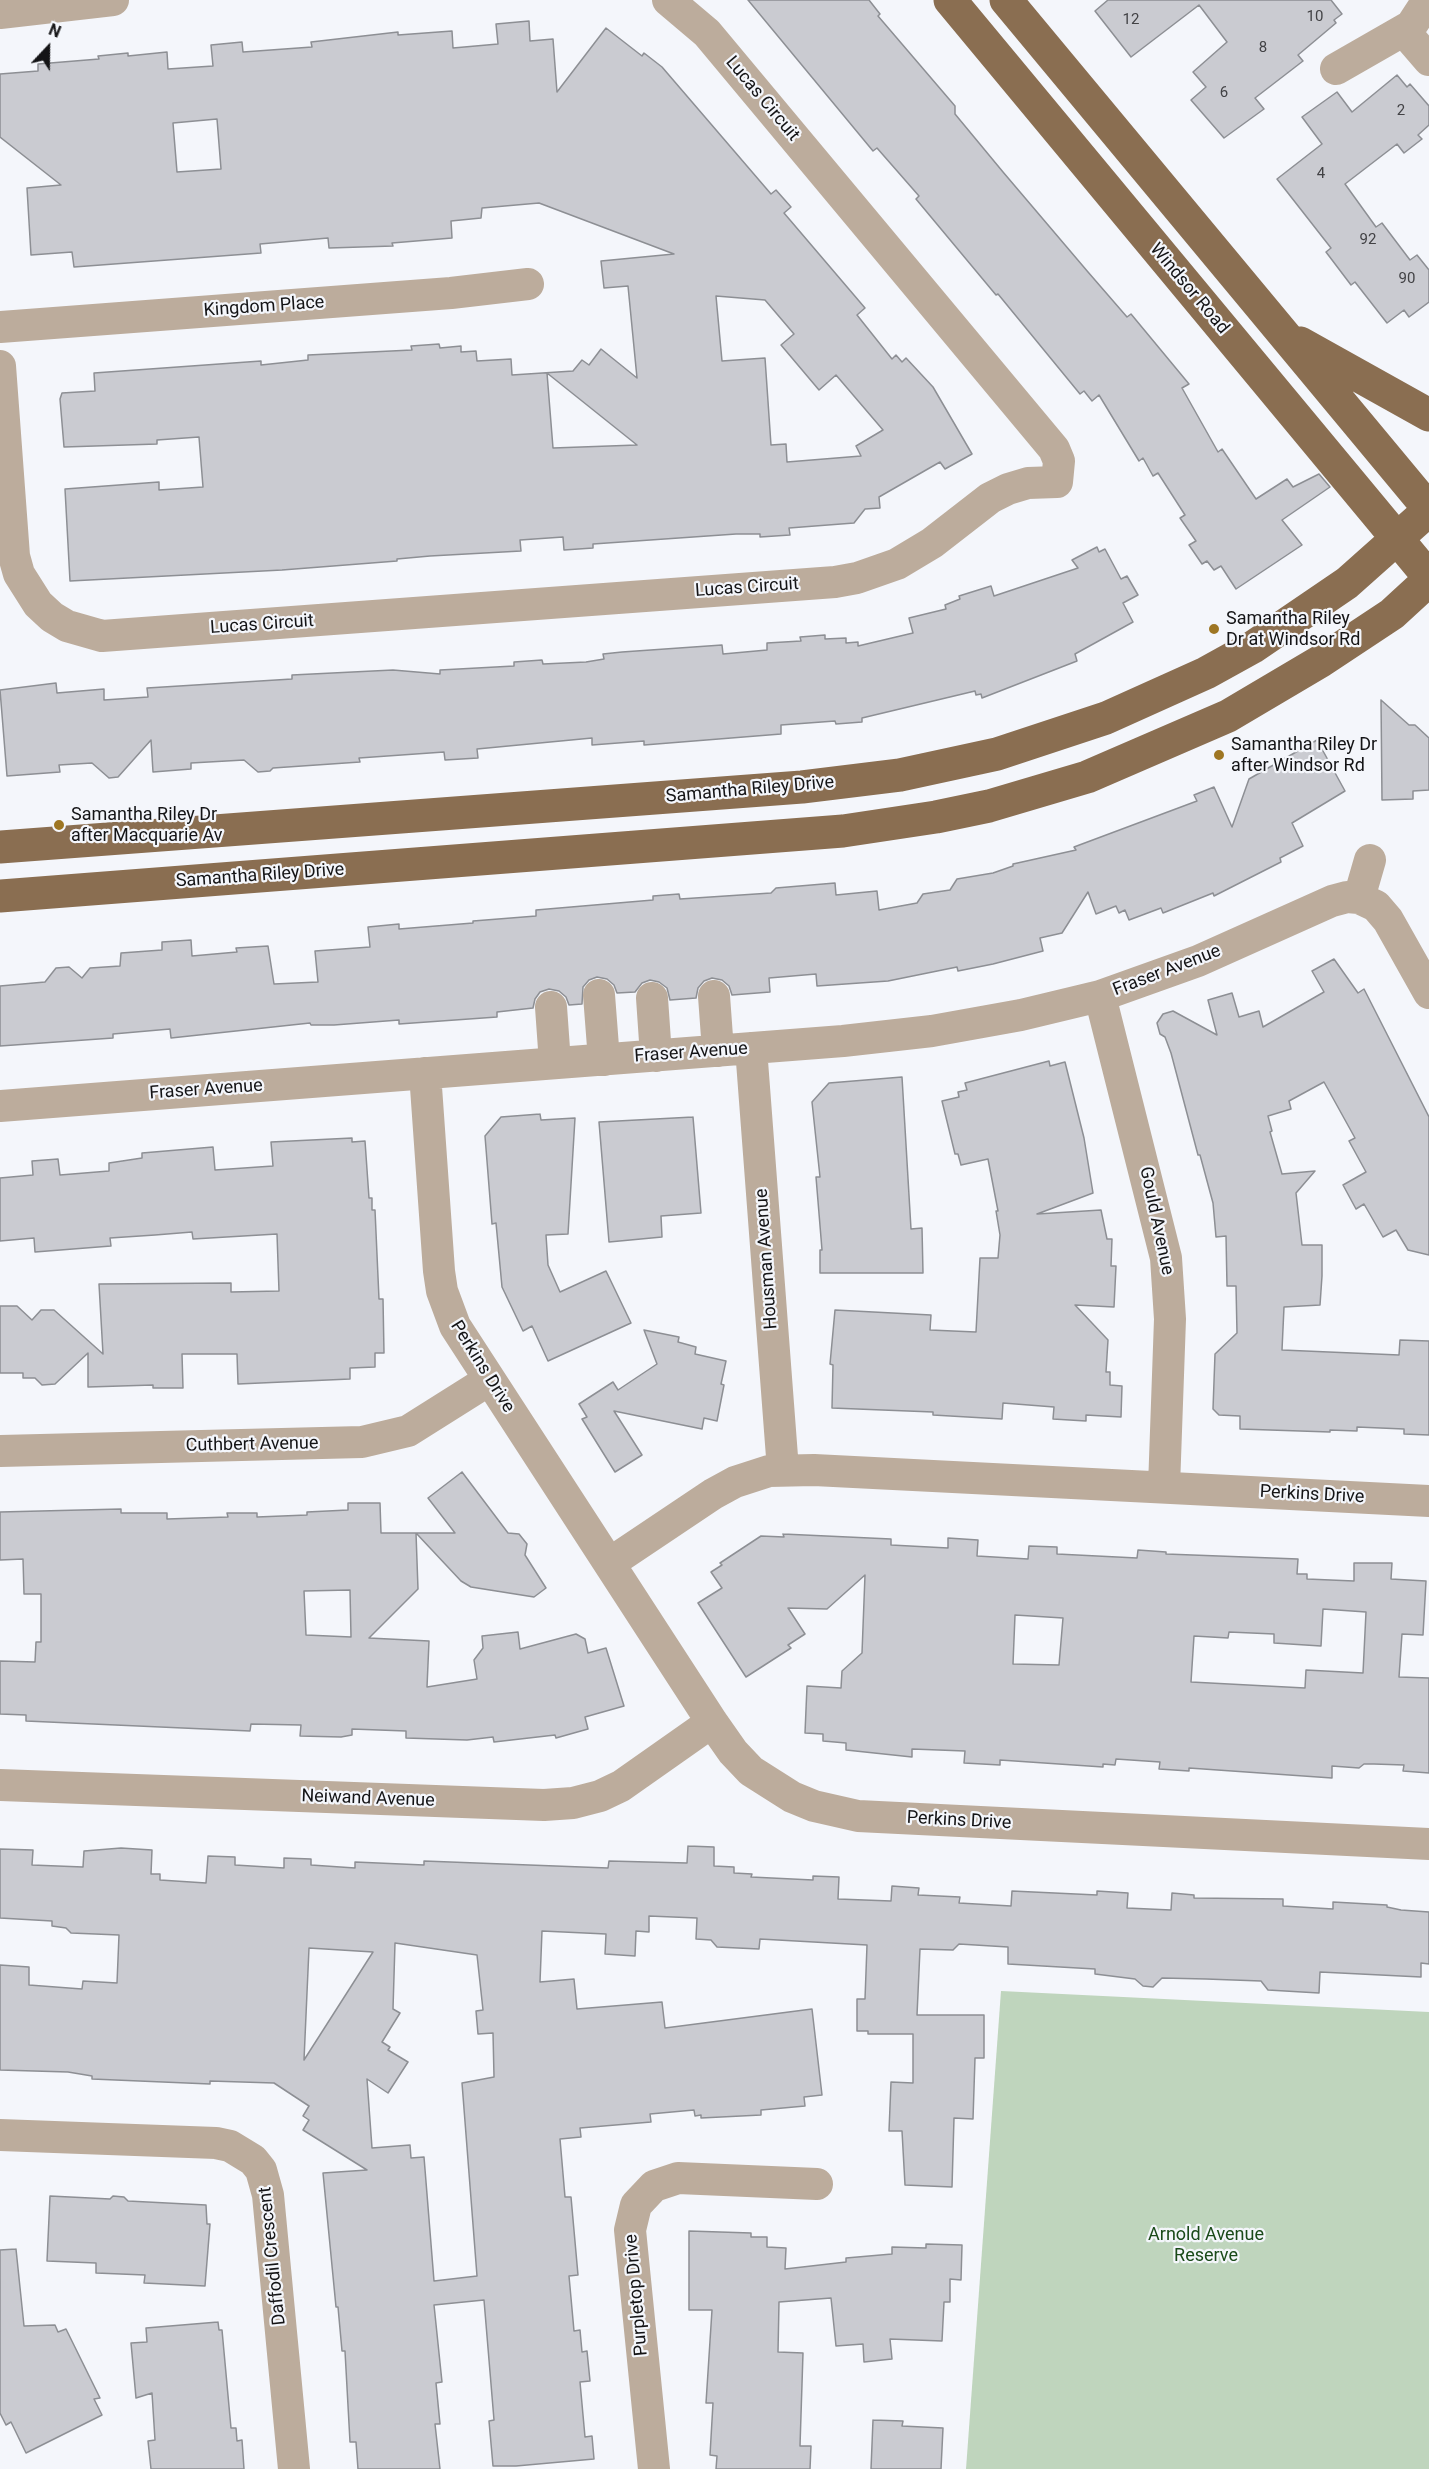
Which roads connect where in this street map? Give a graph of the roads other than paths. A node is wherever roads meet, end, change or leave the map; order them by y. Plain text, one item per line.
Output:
1 (113, 0) edge
2 (668, 0) edge
3 (950, 0) edge
4 (1006, 0) edge
5 (1428, 0) edge
6 (0, 13) edge
7 (1404, 31) junction
8 (1429, 60) edge
9 (1336, 69) dead end
10 (528, 284) dead end
11 (0, 327) edge
12 (1280, 331) junction
13 (0, 366) edge
14 (1429, 415) edge
15 (1429, 509) edge
16 (1397, 539) junction
17 (1429, 579) edge
18 (0, 847) edge
19 (1370, 860) dead end
20 (0, 896) edge
21 (1359, 898) junction
22 (1429, 993) edge
23 (599, 994) dead end
24 (714, 996) dead end
25 (1100, 996) junction
26 (652, 998) dead end
27 (551, 1006) dead end
28 (751, 1048) junction
29 (718, 1051) junction
30 (656, 1056) junction
31 (604, 1060) junction
32 (555, 1063) junction
33 (425, 1073) junction
34 (0, 1106) edge
35 (489, 1380) junction
36 (0, 1451) edge
37 (783, 1470) junction
38 (1164, 1487) junction
39 (1429, 1502) edge
40 (610, 1563) junction
41 (712, 1722) junction
42 (0, 1785) edge
43 (1429, 1844) edge
44 (0, 2135) edge
45 (817, 2184) dead end
46 (294, 2469) edge
47 (654, 2469) edge

1 - 6 street
2 - 13 street, Lucas Circuit
3 - 16 main road, Windsor Road
4 - 12 main road
5 - 7 street
7 - 8 street
7 - 9 street
10 - 11 street, Kingdom Place
12 - 14 main road
12 - 15 main road
15 - 16 main road, Samantha Riley Drive
16 - 17 main road, Windsor Road
16 - 18 main road, Samantha Riley Drive
17 - 20 main road, Samantha Riley Drive
19 - 21 street
21 - 22 street
21 - 25 street, Fraser Avenue
23 - 31 street
24 - 29 street
25 - 28 street, Fraser Avenue
25 - 38 street, Gould Avenue
26 - 30 street
27 - 32 street
28 - 29 street, Fraser Avenue
28 - 37 street, Housman Avenue
29 - 30 street, Fraser Avenue
30 - 31 street, Fraser Avenue
31 - 32 street, Fraser Avenue
32 - 33 street, Fraser Avenue
33 - 34 street, Fraser Avenue
33 - 35 street, Perkins Drive
35 - 36 street, Cuthbert Avenue
35 - 40 street, Perkins Drive
37 - 38 street, Perkins Drive
37 - 40 street, Perkins Drive
38 - 39 street, Perkins Drive
40 - 41 street, Perkins Drive
41 - 42 street, Neiwand Avenue
41 - 43 street, Perkins Drive
44 - 46 street, Daffodil Crescent
45 - 47 street, Purpletop Drive

